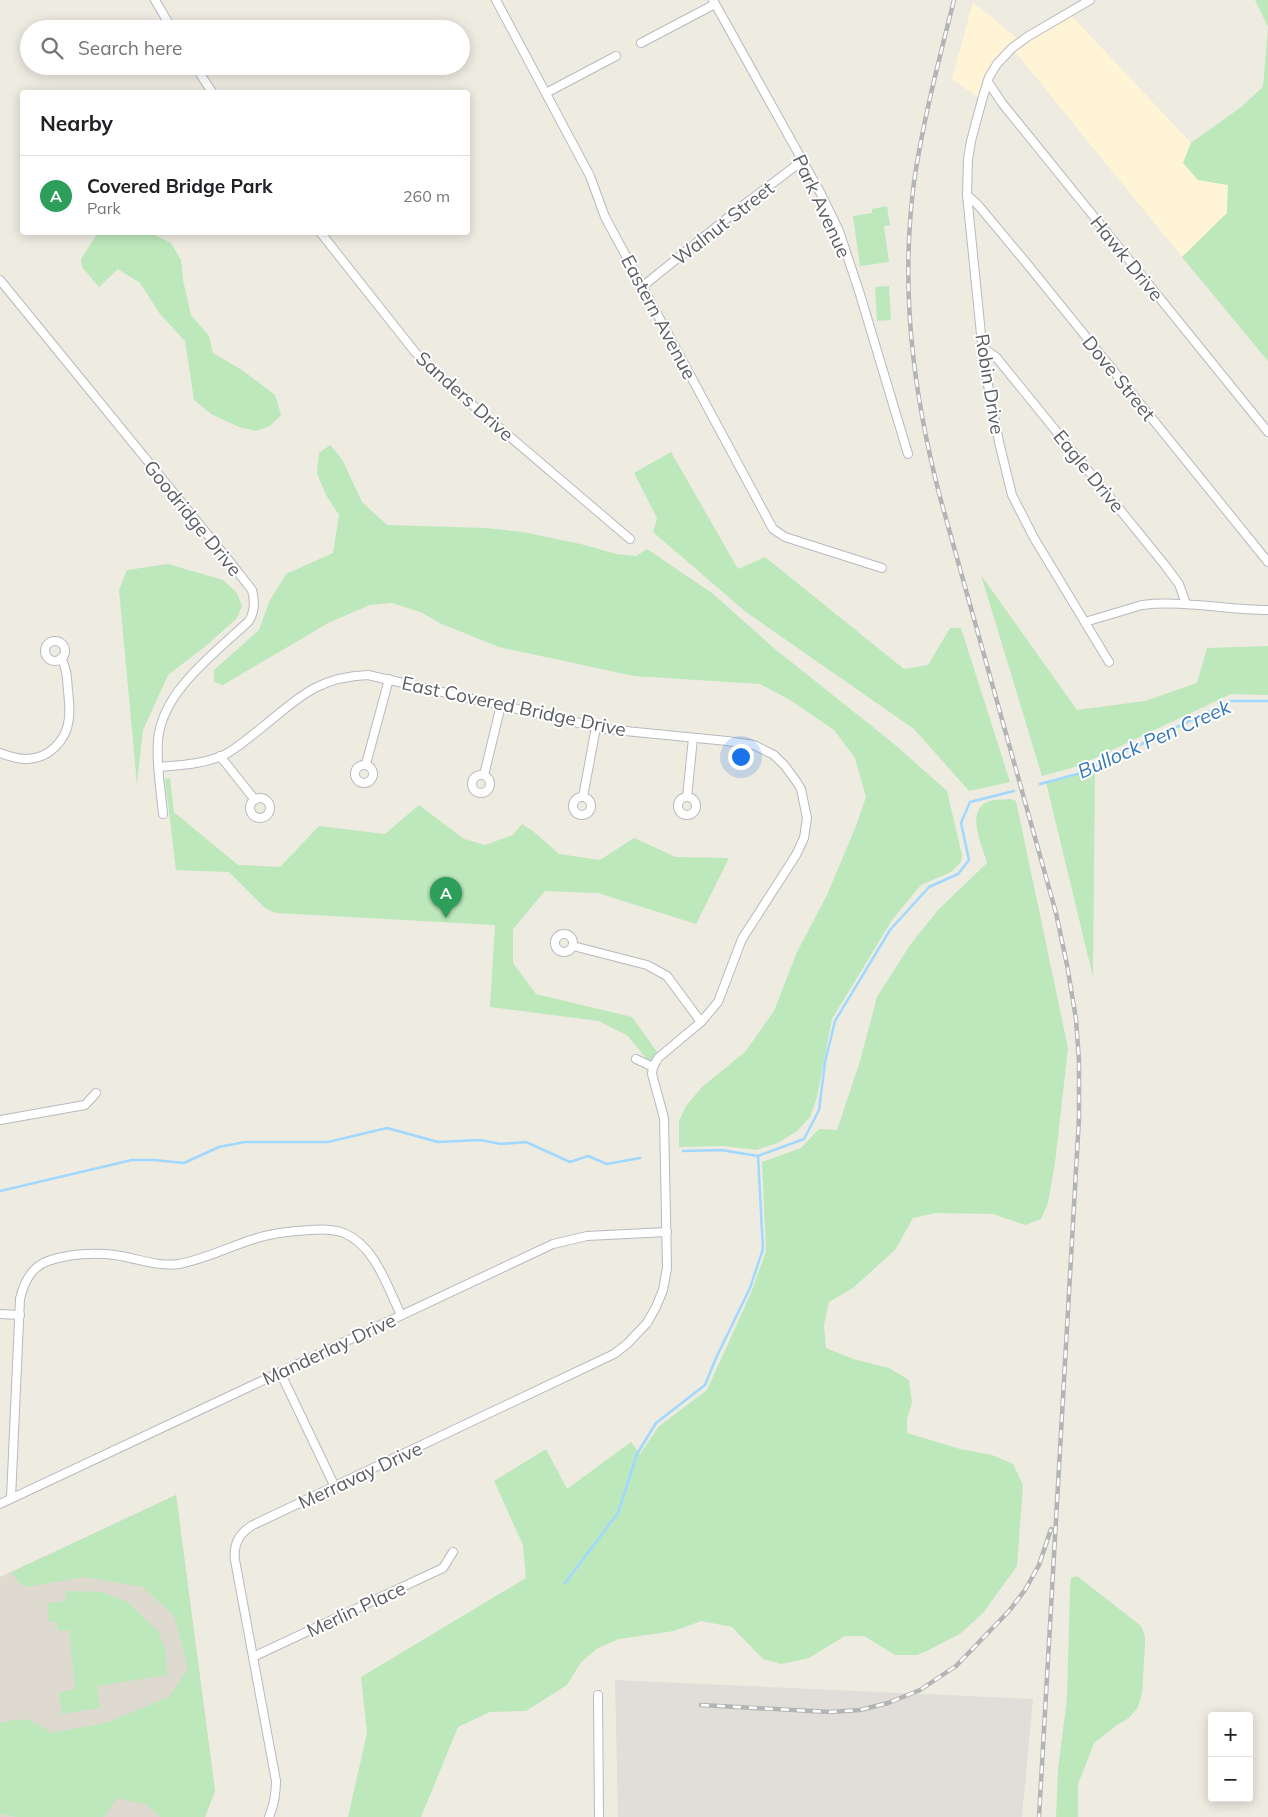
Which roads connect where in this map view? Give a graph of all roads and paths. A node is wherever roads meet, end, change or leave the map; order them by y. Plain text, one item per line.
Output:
1 (155, 0) edge
2 (496, 0) edge
3 (1090, 0) edge
4 (714, 2) edge
5 (167, 20) edge
6 (641, 43) dead end
7 (616, 56) dead end
8 (201, 75) edge
9 (988, 82) junction
10 (211, 90) edge
11 (546, 93) junction
12 (802, 161) junction
13 (967, 195) junction
14 (322, 235) edge
15 (0, 280) edge
16 (644, 286) junction
17 (982, 347) junction
18 (1268, 432) edge
19 (908, 454) dead end
20 (630, 539) dead end
21 (1268, 562) edge
22 (882, 568) dead end
23 (1186, 604) junction
24 (1268, 610) edge
25 (1085, 622) junction
26 (61, 658) dead end
27 (1109, 662) dead end
28 (389, 679) junction
29 (501, 705) junction
30 (596, 727) junction
31 (693, 738) junction
32 (0, 753) edge
33 (220, 756) junction
34 (366, 764) dead end
35 (159, 767) junction
36 (484, 775) dead end
37 (583, 797) dead end
38 (687, 797) dead end
39 (254, 800) dead end
40 (163, 814) dead end
41 (573, 946) dead end
42 (701, 1022) junction
43 (636, 1059) dead end
44 (653, 1066) junction
45 (96, 1093) dead end
46 (0, 1120) edge
47 (667, 1232) junction
48 (0, 1314) edge
49 (20, 1315) junction
50 (401, 1315) junction
51 (280, 1372) junction
52 (334, 1487) junction
53 (12, 1498) junction
54 (0, 1504) edge
55 (453, 1552) dead end
56 (253, 1657) junction
57 (598, 1695) dead end
58 (269, 1817) edge
59 (599, 1817) edge

1 - 5 street
2 - 11 street, Eastern Avenue
3 - 9 street, Robin Drive
4 - 6 street
4 - 12 street, Park Avenue
7 - 11 street
8 - 10 street
9 - 13 street, Robin Drive
9 - 18 street, Hawk Drive
11 - 16 street, Eastern Avenue
12 - 16 street, Walnut Street
12 - 19 street, Park Avenue
13 - 17 street, Robin Drive
13 - 21 street, Dove Street
14 - 20 street, Sanders Drive
15 - 35 street, Goodridge Drive
16 - 22 street, Eastern Avenue
17 - 23 street, Eagle Drive
17 - 25 street, Robin Drive
23 - 24 street
23 - 25 street
25 - 27 street, Robin Drive
26 - 32 street
28 - 29 street, East Covered Bridge Drive
28 - 33 street, East Covered Bridge Drive
28 - 34 street
29 - 30 street, East Covered Bridge Drive
29 - 36 street
30 - 31 street, East Covered Bridge Drive
30 - 37 street
31 - 38 street
31 - 42 street, East Covered Bridge Drive
33 - 35 street, East Covered Bridge Drive
33 - 39 street
35 - 40 street, Goodridge Drive
41 - 42 street
42 - 44 street, East Covered Bridge Drive
43 - 44 street
44 - 47 street
45 - 46 street
47 - 50 street, Manderlay Drive
47 - 52 street, Merravay Drive
48 - 49 street
49 - 50 street
49 - 53 street
50 - 51 street, Manderlay Drive
51 - 52 street
51 - 53 street, Manderlay Drive
52 - 56 street, Merravay Drive
53 - 54 street, Manderlay Drive
55 - 56 street, Merlin Place
56 - 58 street, Merravay Drive
57 - 59 street

